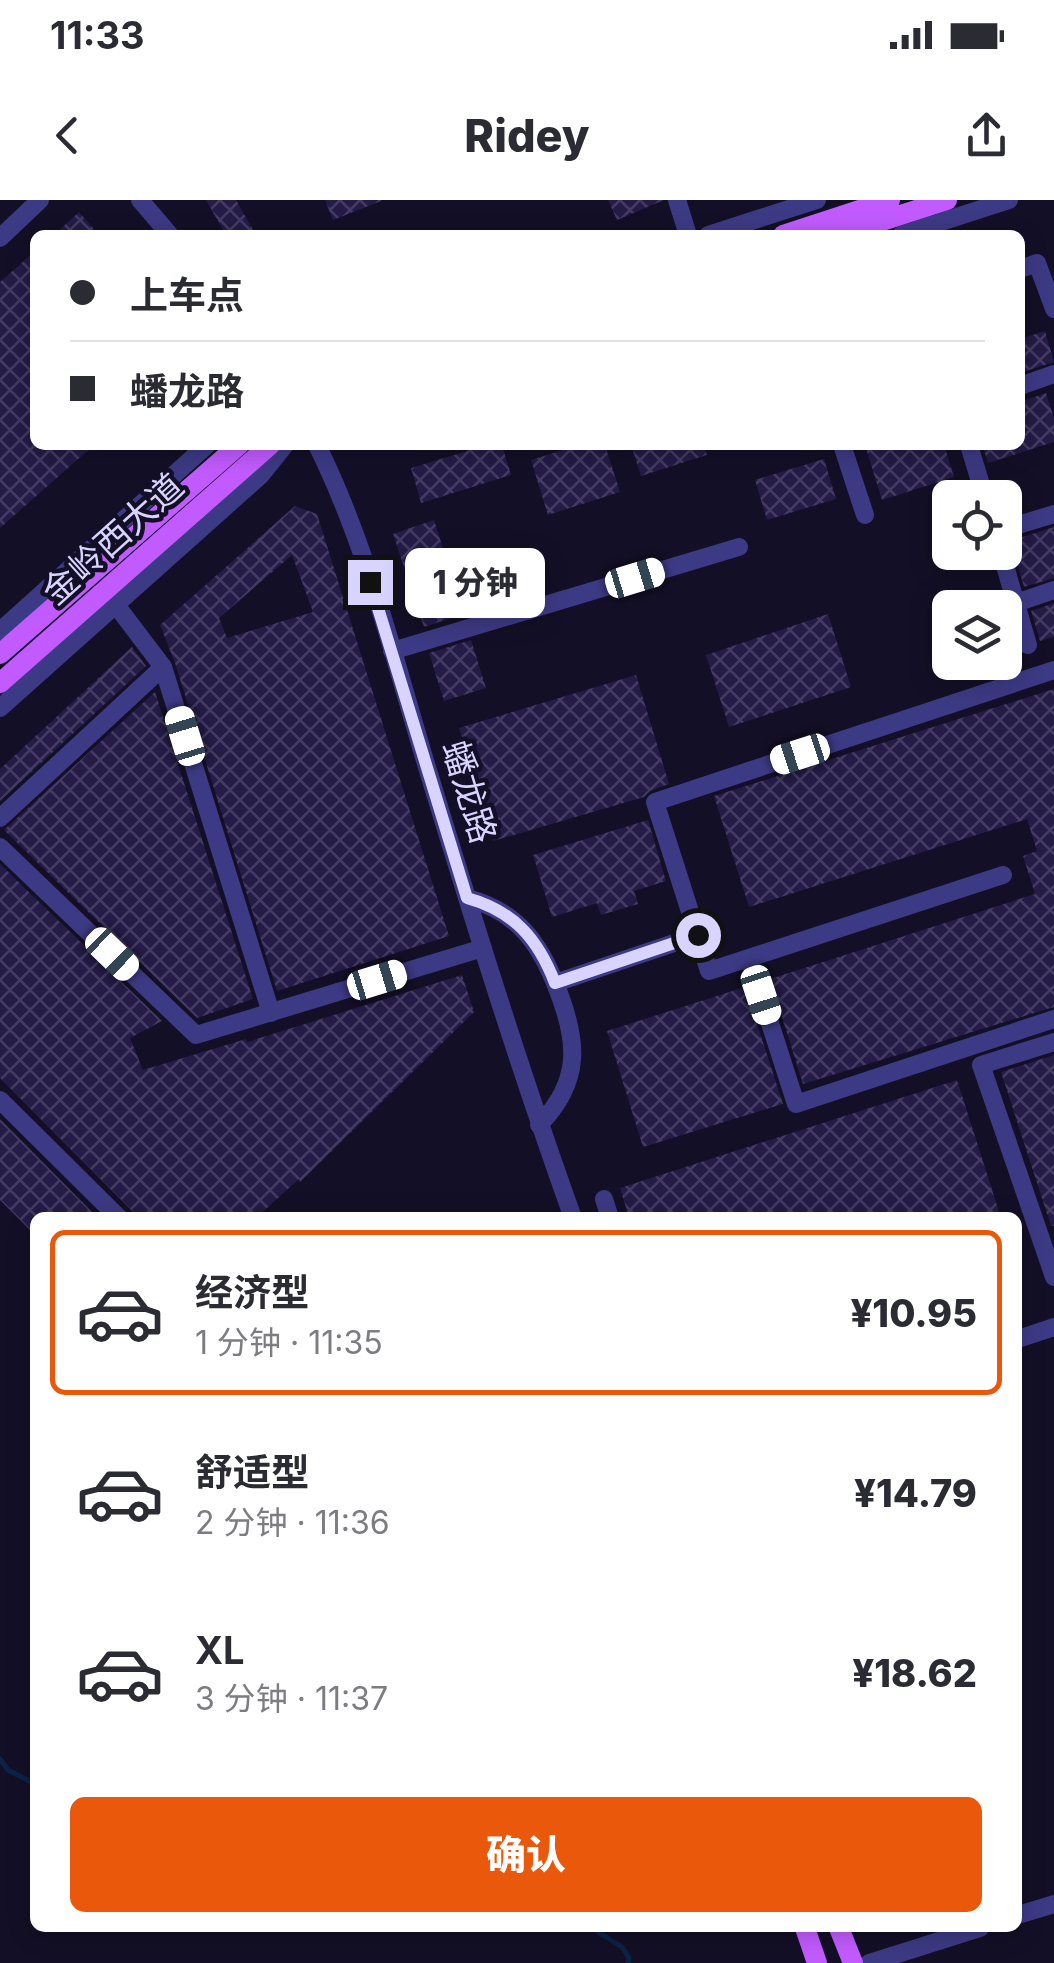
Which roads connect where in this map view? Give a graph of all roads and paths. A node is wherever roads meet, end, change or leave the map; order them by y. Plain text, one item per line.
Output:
1 (40, 200) edge
2 (140, 200) edge
3 (677, 200) edge
4 (817, 200) edge
5 (890, 200) edge
6 (1009, 200) edge
7 (954, 208) edge
8 (166, 230) edge
9 (686, 230) edge
10 (724, 230) edge
11 (798, 230) edge
12 (860, 230) edge
13 (911, 230) edge
14 (0, 238) edge
15 (1025, 267) edge
16 (1054, 309) edge
17 (1054, 374) edge
18 (1025, 384) edge
19 (202, 450) edge
20 (233, 450) edge
21 (264, 450) edge
22 (282, 450) edge
23 (293, 450) edge
24 (319, 450) edge
25 (844, 450) edge
26 (970, 450) edge
27 (261, 474) junction
28 (979, 480) edge
29 (1054, 514) edge
30 (865, 515) dead end
31 (1022, 524) edge
32 (738, 547) dead end
33 (1054, 590) edge
34 (1022, 601) edge
35 (116, 605) junction
36 (1022, 624) edge
37 (0, 631) edge
38 (1028, 645) dead end
39 (392, 651) junction
40 (0, 654) edge
41 (163, 666) junction
42 (1054, 670) edge
43 (0, 683) edge
44 (0, 708) edge
45 (0, 818) edge
46 (0, 846) edge
47 (1003, 875) dead end
48 (467, 898) junction
49 (698, 935) junction
50 (483, 948) junction
51 (749, 958) junction
52 (555, 983) junction
53 (271, 1013) junction
54 (1054, 1019) edge
55 (1054, 1042) edge
56 (0, 1100) edge
57 (540, 1126) junction
58 (112, 1212) edge
59 (570, 1212) edge
60 (1046, 1224) edge
61 (1054, 1277) edge
62 (1054, 1327) edge
63 (1022, 1338) edge
64 (1054, 1904) edge
65 (1022, 1915) edge
66 (806, 1932) edge
67 (840, 1932) edge
68 (967, 1932) edge
69 (817, 1963) edge
70 (852, 1963) edge
71 (869, 1963) edge

1 - 14 street
2 - 8 street
3 - 9 street
4 - 10 street
5 - 11 main road
6 - 7 street
7 - 12 main road
7 - 13 street
15 - 16 street
17 - 18 street
19 - 37 street
20 - 40 main road, 金岭西大道
21 - 43 main road, 金岭西大道
22 - 27 street
23 - 27 street
24 - 39 street, 蟠龙路
25 - 30 street
26 - 28 street
27 - 35 street
29 - 31 street
32 - 39 street
33 - 34 street
35 - 41 street
35 - 44 street
36 - 38 street
39 - 48 street, 蟠龙路
41 - 45 street
41 - 53 street
42 - 49 street
46 - 53 street
47 - 51 street
48 - 50 street, 蟠龙路
48 - 52 street
49 - 51 street
49 - 52 street
50 - 53 street
50 - 57 street, 蟠龙路
51 - 54 street
52 - 57 street
55 - 60 street
56 - 58 street
57 - 59 street, 蟠龙路
60 - 61 street
62 - 63 street
64 - 65 street
66 - 69 main road
67 - 70 main road
68 - 71 street

